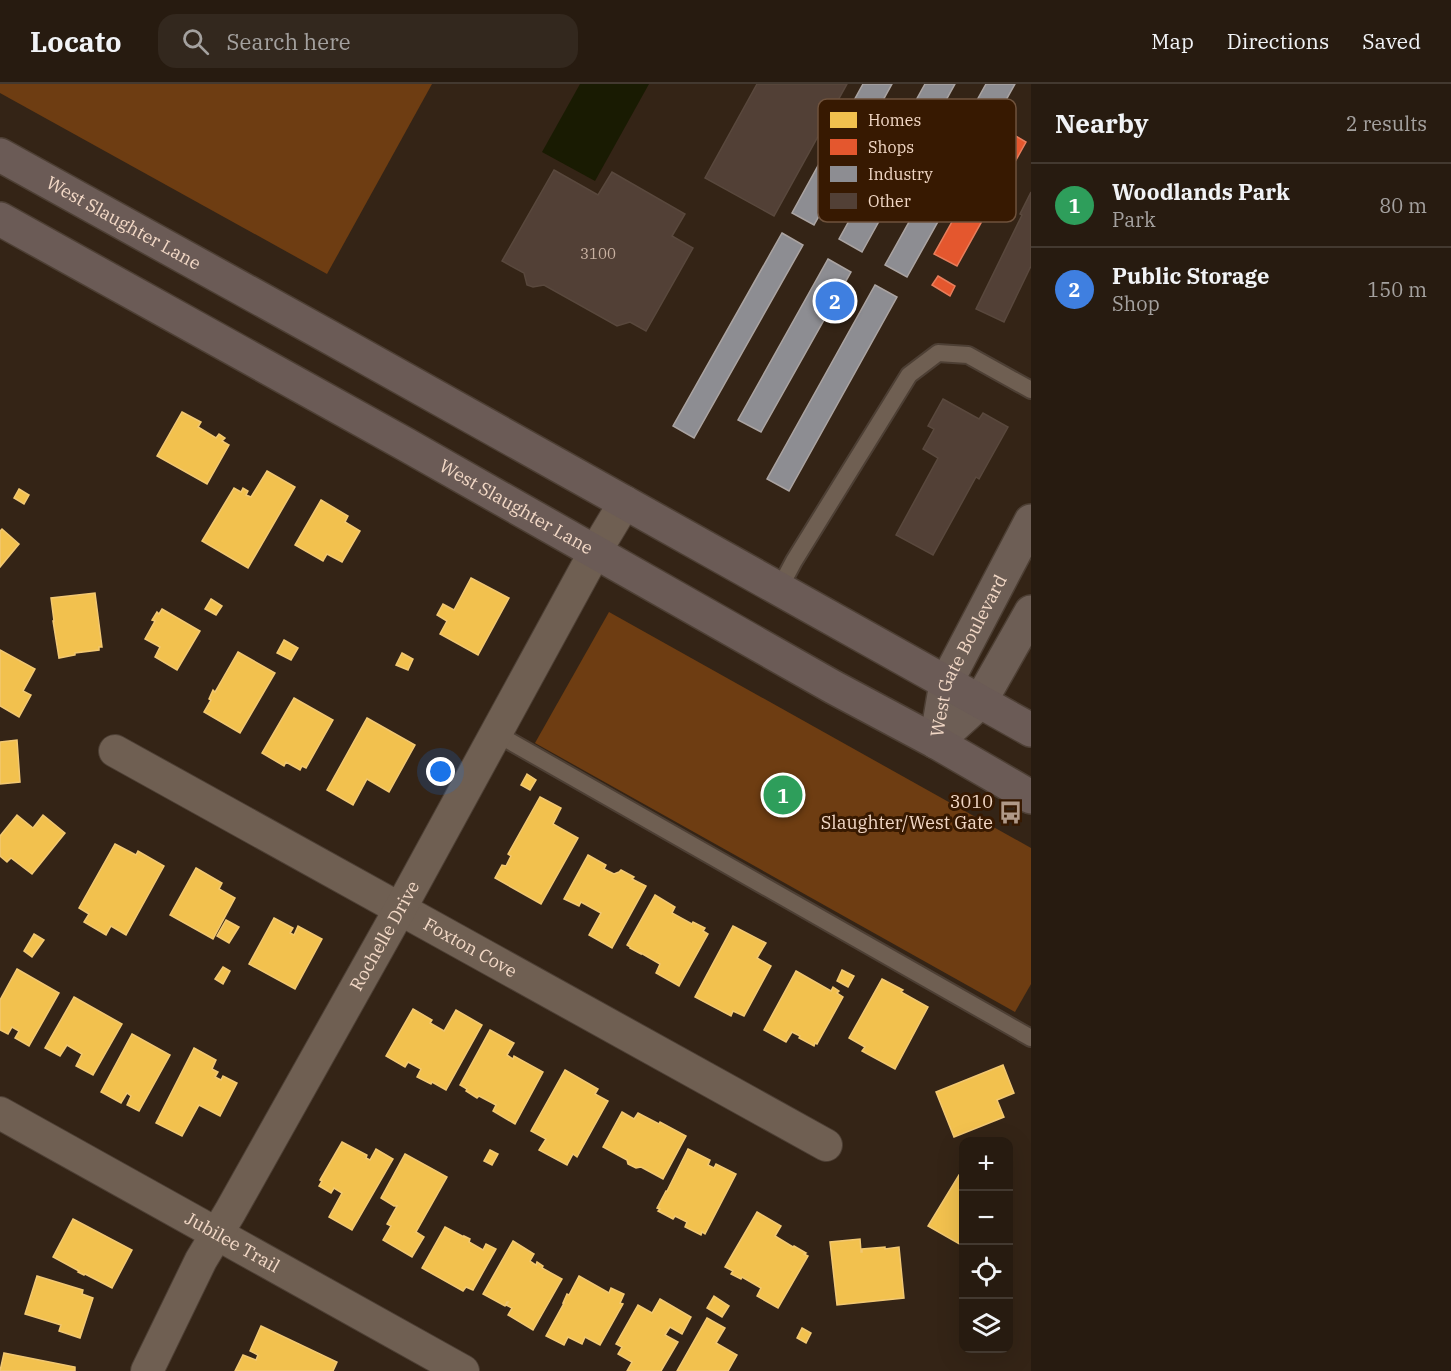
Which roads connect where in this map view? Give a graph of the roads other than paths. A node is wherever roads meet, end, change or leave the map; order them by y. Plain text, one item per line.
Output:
1 (0, 155) edge
2 (0, 219) edge
3 (1031, 389) edge
4 (625, 502) junction
5 (1031, 521) edge
6 (595, 552) junction
7 (778, 589) junction
8 (1031, 612) edge
9 (946, 683) junction
10 (980, 702) junction
11 (1031, 730) edge
12 (497, 734) junction
13 (936, 742) junction
14 (115, 751) dead end
15 (1031, 797) edge
16 (400, 909) junction
17 (1031, 1038) edge
18 (0, 1113) edge
19 (826, 1145) dead end
20 (216, 1234) junction
21 (147, 1371) edge
22 (463, 1371) edge

1 - 4 main road, West Slaughter Lane
2 - 6 main road, West Slaughter Lane
3 - 7 lane
4 - 6 street, Rochelle Drive
4 - 7 main road, West Slaughter Lane
5 - 9 main road, West Gate Boulevard
6 - 12 street, Rochelle Drive
6 - 13 main road, West Slaughter Lane
7 - 9 main road, West Slaughter Lane
8 - 10 main road, West Gate Boulevard
9 - 10 main road, West Slaughter Lane
9 - 13 main road, West Gate Boulevard
10 - 11 main road, West Slaughter Lane
10 - 13 main road, West Gate Boulevard
12 - 16 street, Rochelle Drive
12 - 17 lane
13 - 15 main road, West Slaughter Lane
14 - 16 street, Foxton Cove
16 - 19 street, Foxton Cove
16 - 20 street, Rochelle Drive
18 - 20 street, Jubilee Trail
20 - 21 street, Rochelle Drive
20 - 22 street, Jubilee Trail

